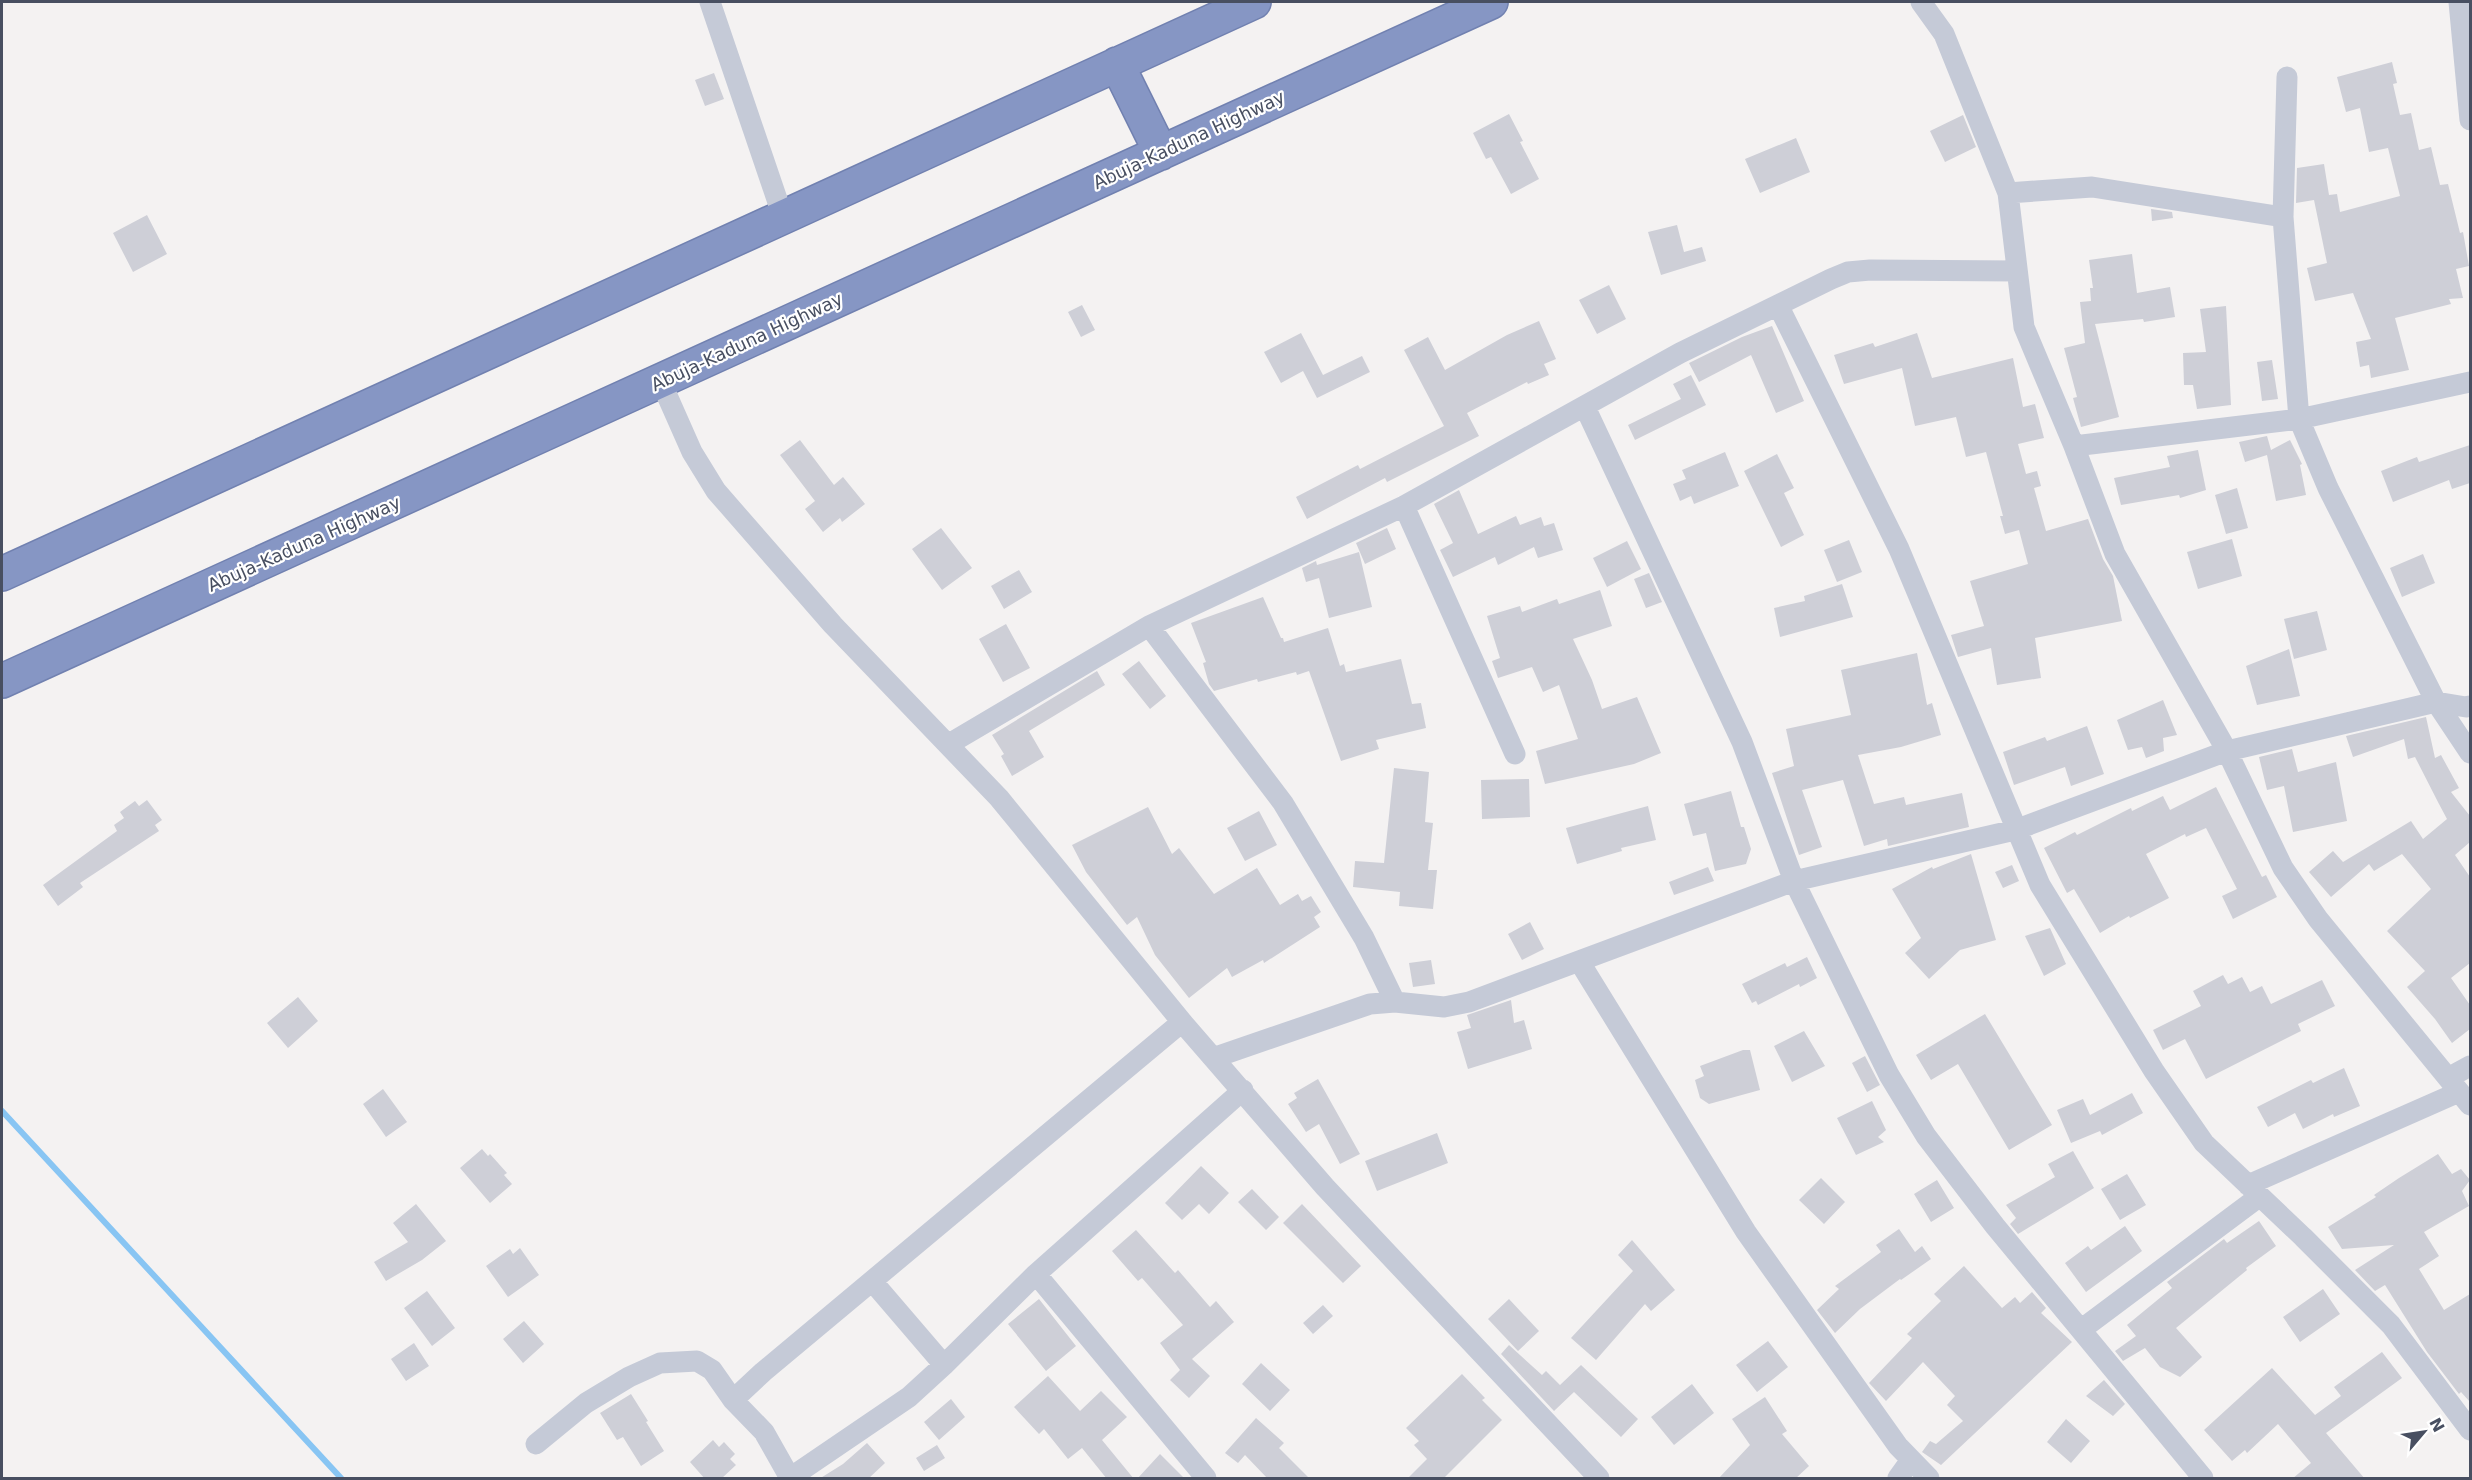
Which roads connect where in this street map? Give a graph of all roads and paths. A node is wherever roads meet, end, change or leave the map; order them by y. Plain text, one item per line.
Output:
1 (710, 2) edge
2 (1254, 2) edge
3 (1491, 2) edge
4 (1921, 2) edge
5 (2459, 2) edge
6 (1117, 64) junction
7 (2287, 77) dead end
8 (2470, 120) edge
9 (1161, 153) junction
10 (2008, 194) junction
11 (783, 217) junction
12 (2283, 217) junction
13 (2017, 271) junction
14 (1778, 305) junction
15 (661, 382) junction
16 (2470, 382) edge
17 (1585, 407) junction
18 (2299, 419) junction
19 (2074, 446) junction
20 (1404, 506) junction
21 (2, 574) edge
22 (1149, 626) junction
23 (2, 681) edge
24 (2436, 702) junction
25 (2470, 705) edge
26 (949, 744) junction
27 (2227, 751) junction
28 (2470, 753) edge
29 (1515, 754) dead end
30 (2015, 830) junction
31 (1794, 881) junction
32 (1579, 961) junction
33 (1395, 1002) junction
34 (1182, 1022) junction
35 (1214, 1058) junction
36 (2470, 1066) edge
37 (1243, 1090) junction
38 (2459, 1092) edge
39 (2254, 1190) junction
40 (1036, 1274) junction
41 (872, 1281) junction
42 (2082, 1329) junction
43 (944, 1365) junction
44 (733, 1400) junction
45 (2470, 1430) edge
46 (536, 1444) dead end
47 (1911, 1460) junction
48 (790, 1478) edge
49 (1206, 1479) edge
50 (1599, 1479) edge
51 (1898, 1479) edge
52 (1929, 1479) edge
53 (2204, 1479) edge

1 - 11 street
2 - 6 highway
3 - 9 highway, Abuja-Kaduna Highway
4 - 10 street
5 - 8 street
6 - 9 highway
6 - 11 highway
7 - 12 street
9 - 15 highway, Abuja-Kaduna Highway
10 - 12 street
10 - 13 street
11 - 21 highway
12 - 18 street
13 - 14 street
13 - 19 street
14 - 17 street
14 - 30 street
15 - 23 highway, Abuja-Kaduna Highway
15 - 26 street
16 - 18 street
17 - 20 street
17 - 31 street
18 - 19 street
18 - 24 street
19 - 27 street
20 - 22 street
20 - 29 street
22 - 26 street
22 - 33 street
24 - 25 street
24 - 27 street
24 - 28 street
26 - 34 street
27 - 30 street
27 - 38 street
30 - 31 street
30 - 39 street
31 - 32 street
31 - 42 street
32 - 33 street
32 - 47 street
33 - 35 street
34 - 35 street
34 - 41 street
35 - 37 street
36 - 38 street
37 - 40 street
37 - 50 street
38 - 39 street
39 - 42 street
39 - 45 street
40 - 43 street
40 - 49 street
41 - 43 street
41 - 44 street
42 - 53 street
43 - 48 street
44 - 46 street
44 - 48 street
47 - 51 street
47 - 52 street

